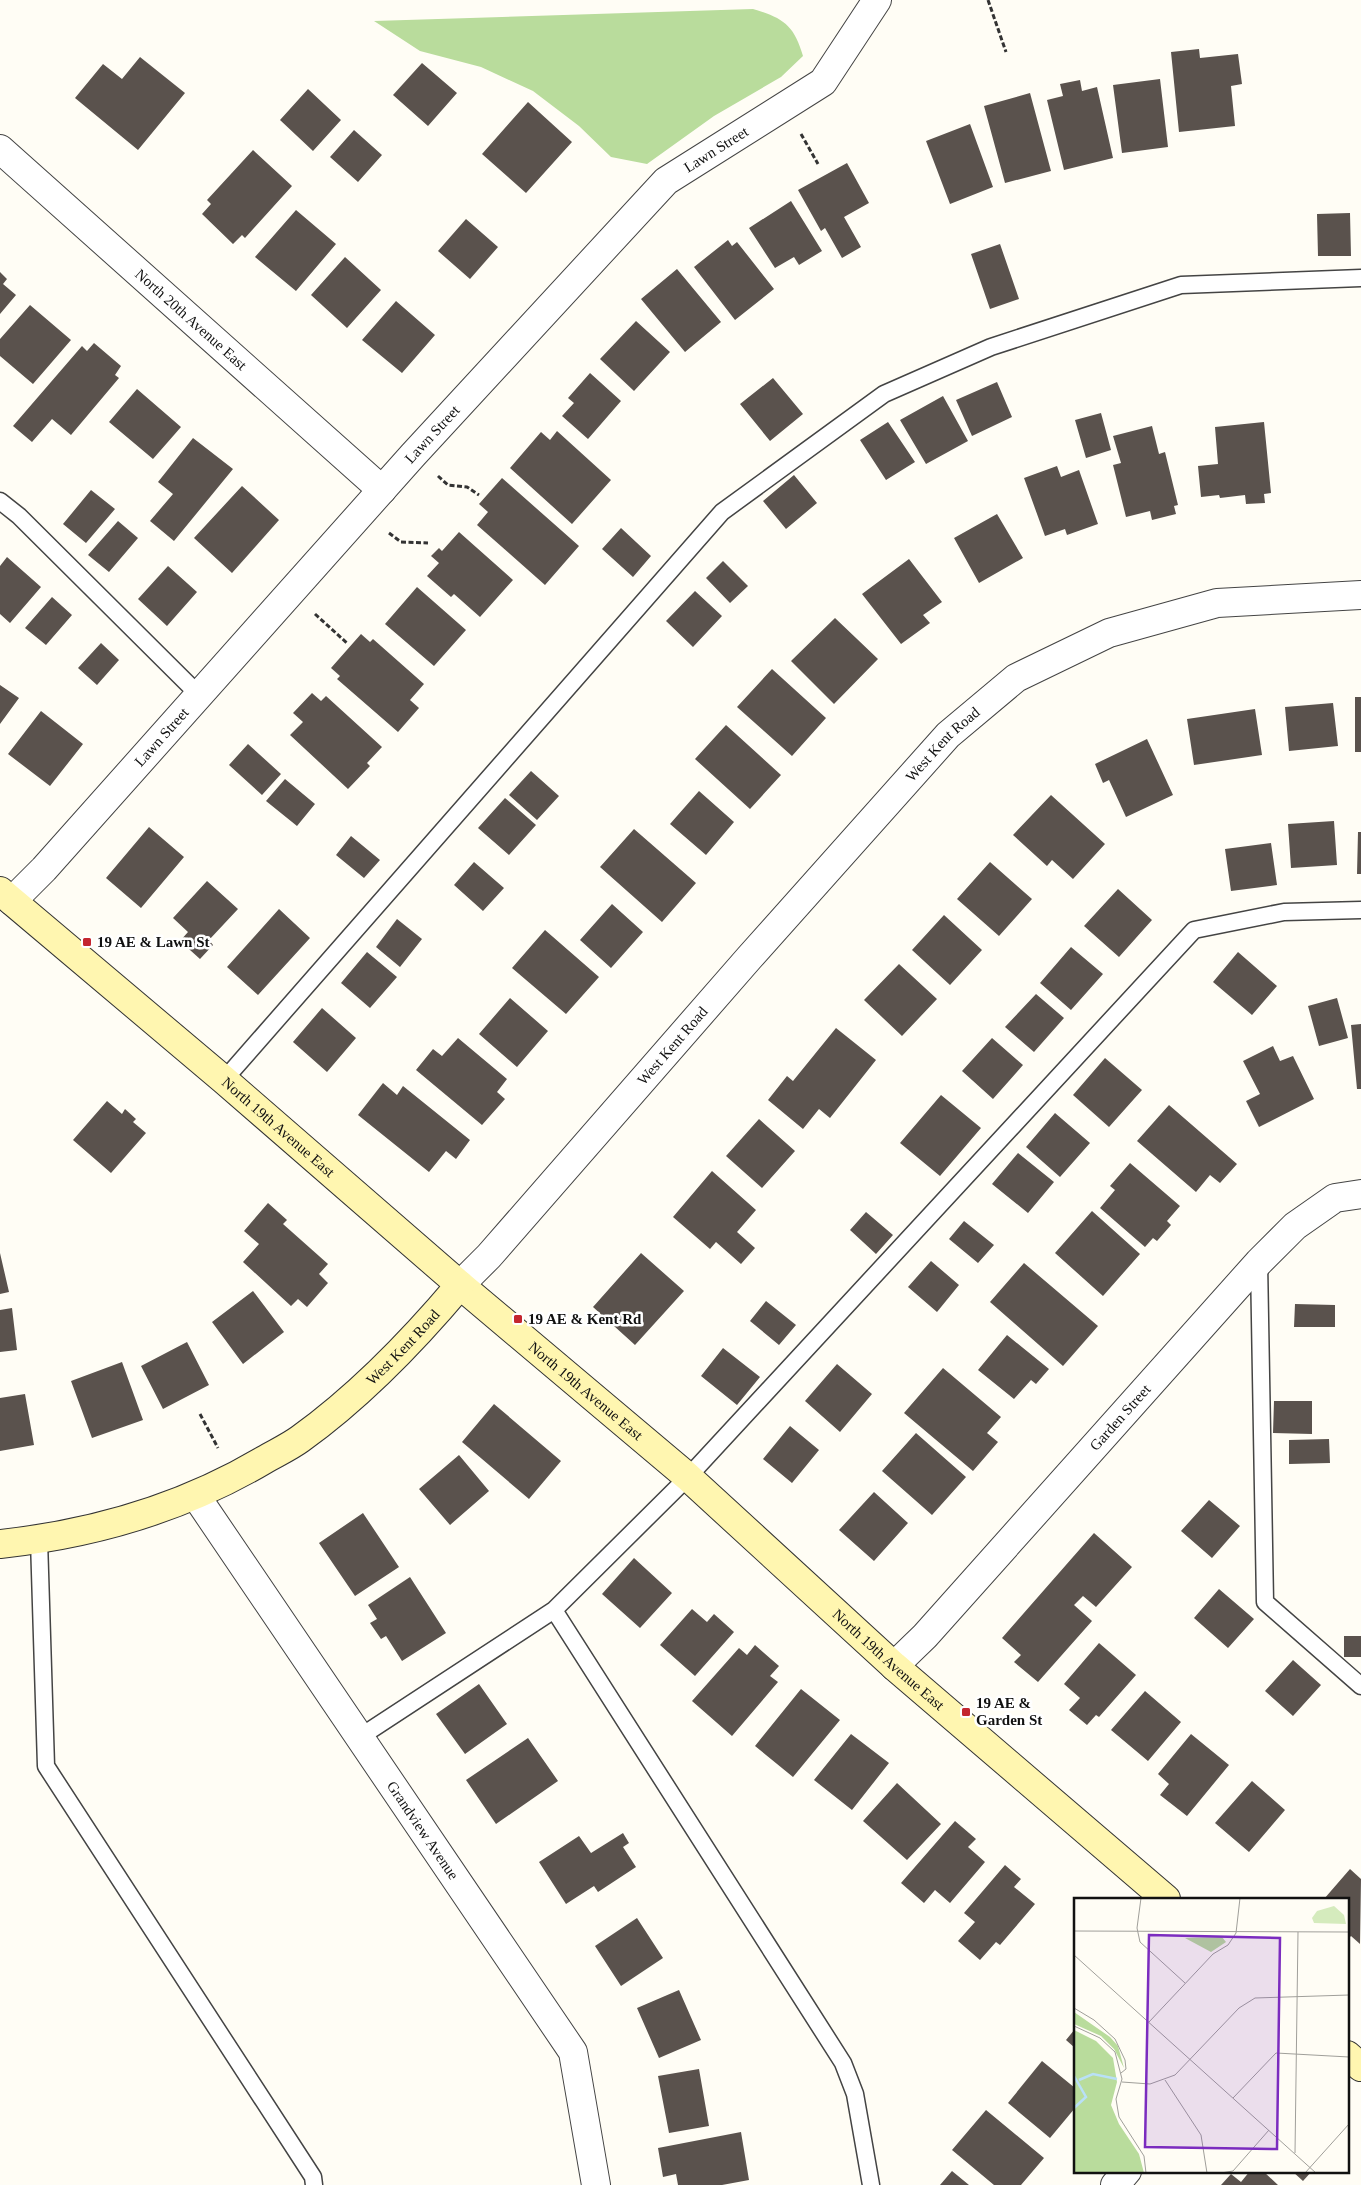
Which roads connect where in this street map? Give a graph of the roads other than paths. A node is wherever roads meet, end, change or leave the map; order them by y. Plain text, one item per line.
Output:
1 (877, 0) edge
2 (0, 149) edge
3 (1361, 278) edge
4 (382, 490) junction
5 (0, 501) edge
6 (1361, 594) edge
7 (199, 694) junction
8 (6, 896) edge
9 (1361, 910) edge
10 (224, 1080) junction
11 (1361, 1194) edge
12 (1259, 1262) junction
13 (460, 1285) junction
14 (688, 1477) junction
15 (196, 1496) junction
16 (39, 1540) junction
17 (0, 1544) edge
18 (554, 1610) junction
19 (894, 1666) junction
20 (1361, 1686) edge
21 (360, 1737) junction
22 (1165, 1898) edge
23 (1348, 2056) edge
24 (1361, 2067) edge
25 (1126, 2172) edge
26 (314, 2185) edge
27 (596, 2185) edge
28 (871, 2185) edge
29 (1115, 2185) edge

1 - 4 street, Lawn Street
2 - 4 street, North 20th Avenue East
3 - 10 lane
4 - 7 street, Lawn Street
5 - 7 lane
6 - 13 street, West Kent Road
7 - 8 street, Lawn Street
8 - 10 street, North 19th Avenue East
9 - 14 lane
10 - 13 street, North 19th Avenue East
11 - 12 street, Garden Street
12 - 19 street, Garden Street
12 - 20 lane
13 - 14 street, North 19th Avenue East
13 - 15 street, West Kent Road
14 - 18 lane
14 - 19 street, North 19th Avenue East
15 - 16 street, West Kent Road
15 - 21 street, Grandview Avenue
16 - 17 street, West Kent Road
16 - 26 lane
18 - 21 lane
18 - 28 lane
19 - 22 street, North 19th Avenue East
21 - 27 street, Grandview Avenue
23 - 24 street
25 - 29 street

